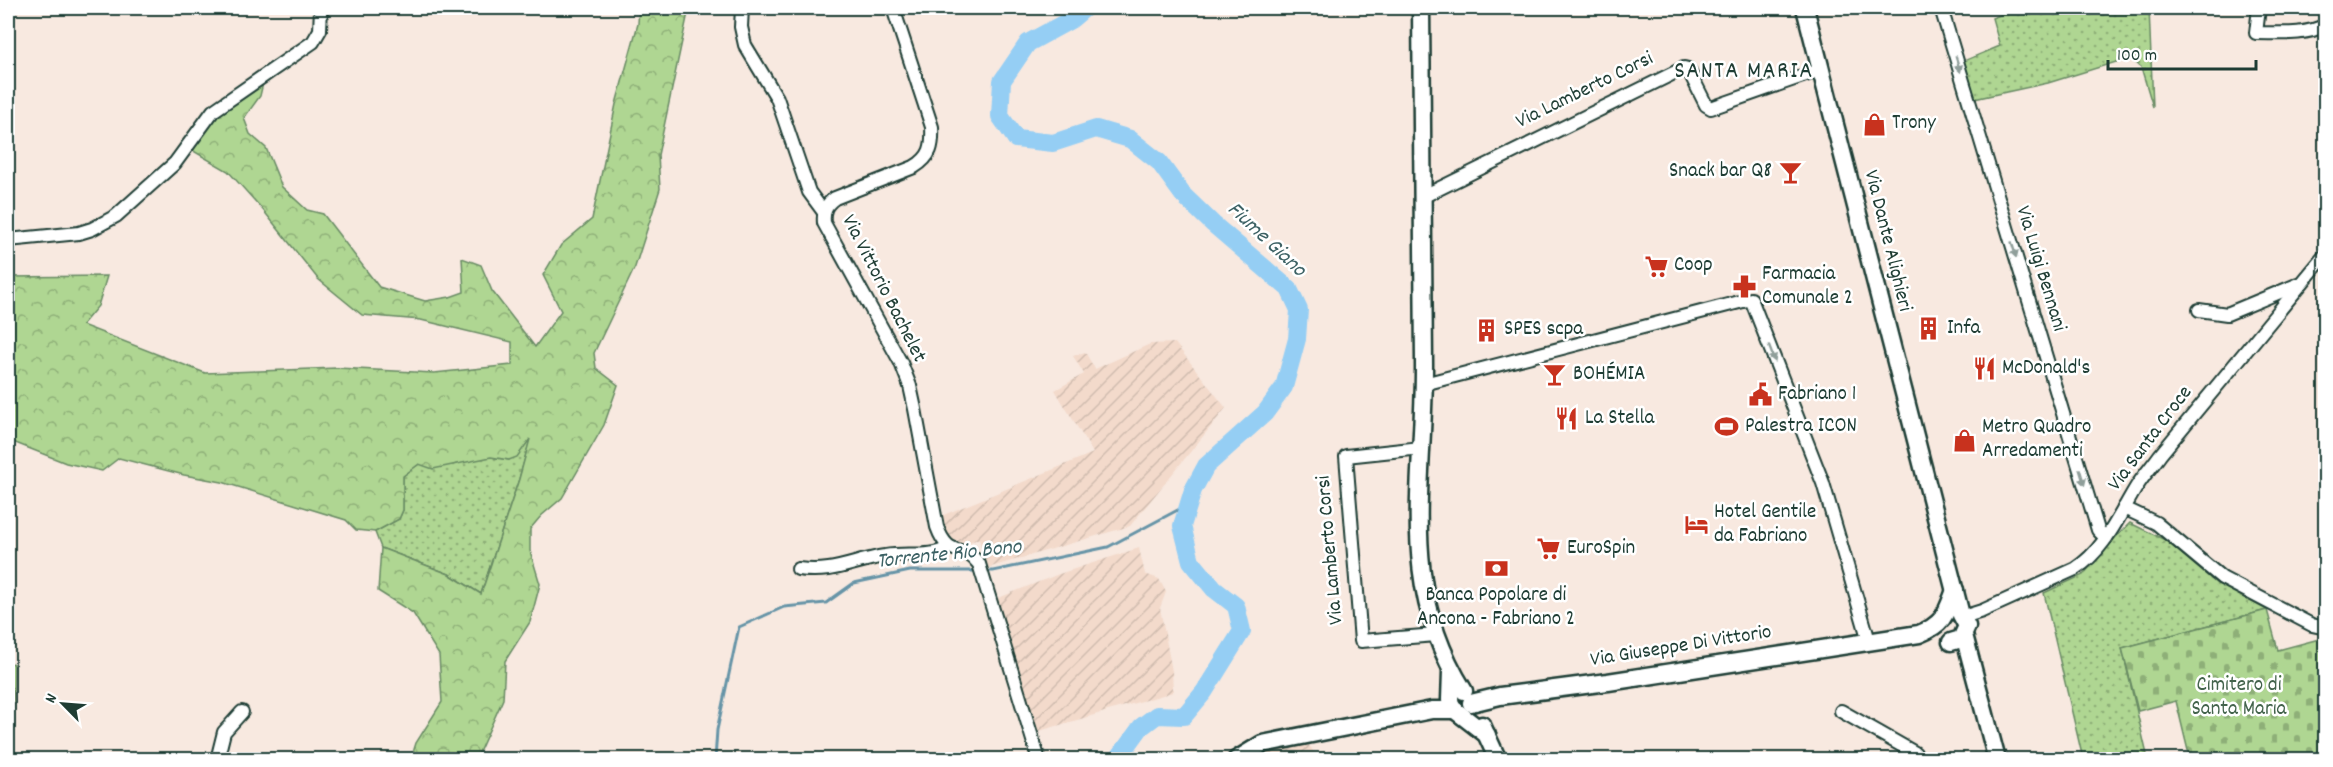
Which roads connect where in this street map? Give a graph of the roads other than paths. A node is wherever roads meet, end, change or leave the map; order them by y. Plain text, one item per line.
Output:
1 (321, 8) edge
2 (742, 8) edge
3 (893, 8) edge
4 (1421, 8) edge
5 (1805, 8) edge
6 (1941, 8) edge
7 (2259, 8) edge
8 (2325, 25) edge
9 (1820, 70) junction
10 (1422, 197) junction
11 (823, 211) junction
12 (8, 240) edge
13 (2325, 254) edge
14 (2302, 283) junction
15 (2199, 310) dead end
16 (1424, 384) junction
17 (1421, 448) junction
18 (2124, 508) junction
19 (2106, 538) junction
20 (949, 547) junction
21 (798, 569) dead end
22 (1955, 627) junction
23 (2325, 628) edge
24 (1436, 635) junction
25 (1869, 641) junction
26 (1500, 696) junction
27 (1461, 702) junction
28 (1841, 711) dead end
29 (242, 712) dead end
30 (1487, 735) junction
31 (1915, 753) dead end
32 (217, 759) edge
33 (1038, 759) edge
34 (1236, 759) edge
35 (1497, 759) edge
36 (1997, 759) edge

1 - 12 street
2 - 11 street
3 - 11 street, Via Vittorio Bachelet
4 - 10 main road
5 - 9 main road, Via Dante Alighieri
6 -> 19 street, Via Luigi Bennani
7 - 8 street
9 - 10 street, Via Lamberto Corsi
9 - 22 main road, Via Dante Alighieri
10 - 16 main road
11 - 20 street, Via Vittorio Bachelet
13 - 14 street, Via Santa Croce
14 - 15 street
14 - 18 street, Via Santa Croce
16 - 17 main road
16 -> 25 street
17 - 24 main road
17 - 24 street, Via Lamberto Corsi
18 - 19 street, Via Santa Croce
18 - 23 street
19 - 22 street, Via Santa Croce
20 - 21 street
20 - 33 street
22 - 25 main road, Via Giuseppe Di Vittorio
22 - 36 main road, Via Dante Alighieri
24 - 27 main road
25 - 26 main road, Via Giuseppe Di Vittorio
26 - 27 main road, Via Giuseppe Di Vittorio
26 - 30 main road
27 - 30 main road
27 - 34 main road
28 - 31 street
29 - 32 street
30 - 35 main road

